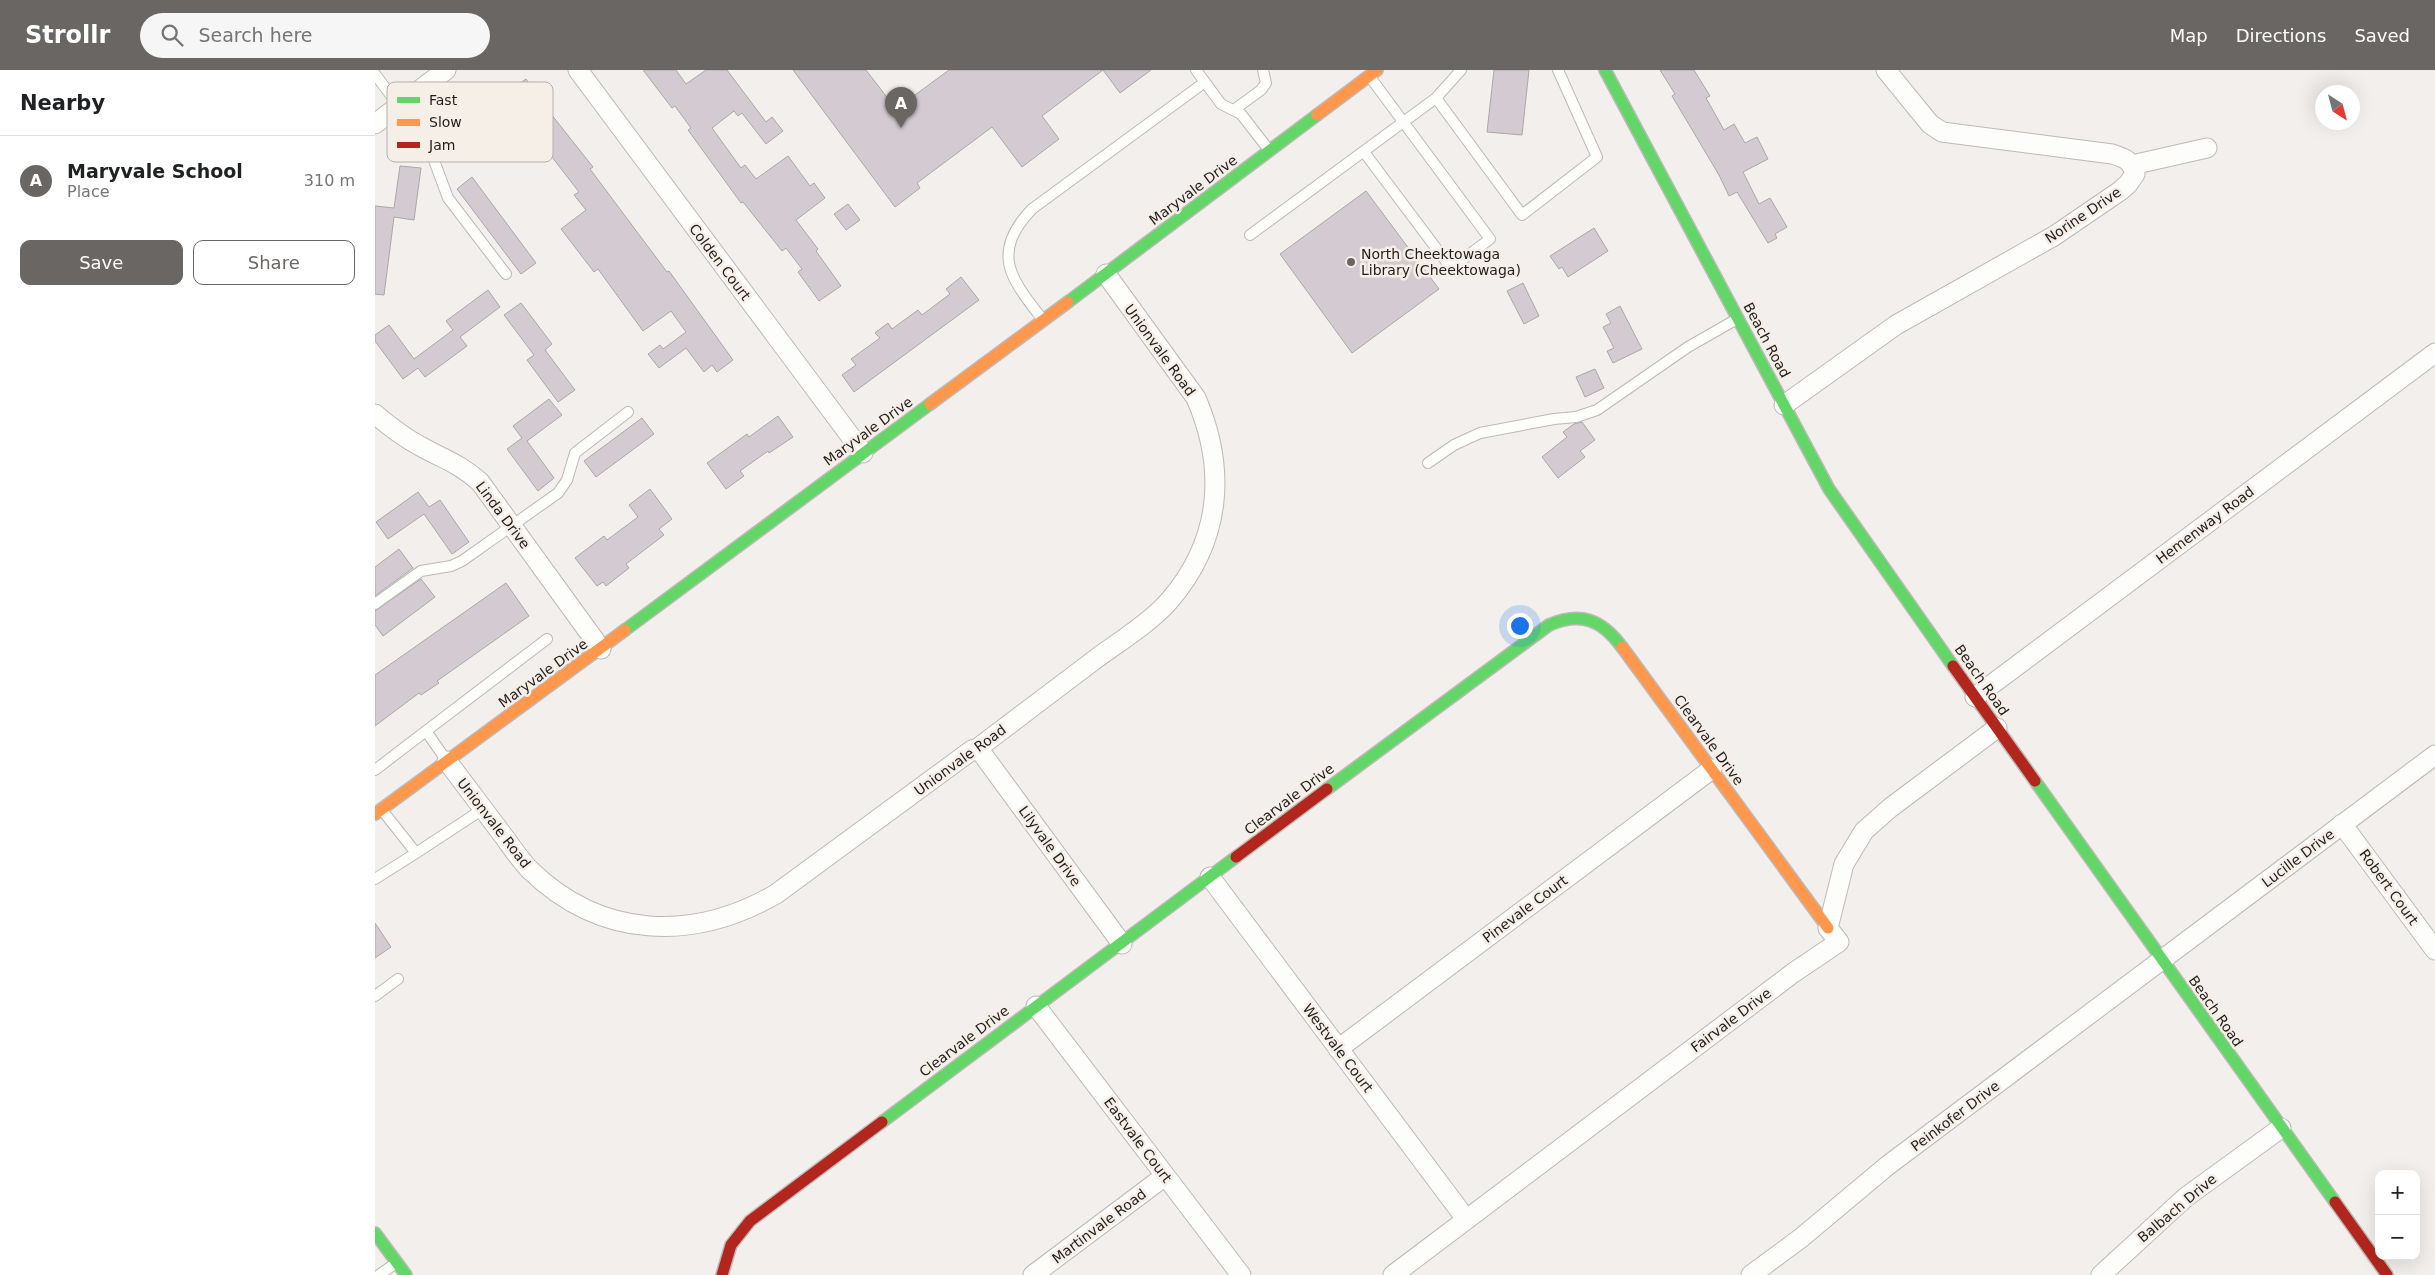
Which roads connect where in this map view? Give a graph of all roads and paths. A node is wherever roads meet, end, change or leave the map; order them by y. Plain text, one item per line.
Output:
1 (446, 70) edge
2 (578, 70) edge
3 (1196, 70) edge
4 (1263, 70) edge
5 (1461, 70) edge
6 (1559, 70) edge
7 (1605, 70) edge
8 (1886, 70) edge
9 (1373, 73) edge
10 (375, 74) edge
11 (430, 82) edge
12 (1205, 82) junction
13 (387, 91) edge
14 (1436, 98) junction
15 (1235, 109) junction
16 (387, 115) edge
17 (1403, 123) junction
18 (375, 124) edge
19 (2207, 148) dead end
20 (1270, 151) junction
21 (1364, 152) junction
22 (435, 162) edge
23 (2132, 165) junction
24 (1250, 235) dead end
25 (506, 274) dead end
26 (1106, 274) junction
27 (1738, 319) junction
28 (1043, 320) junction
29 (2435, 353) edge
30 (1784, 405) junction
31 (628, 412) dead end
32 (375, 414) edge
33 (863, 453) junction
34 (1428, 464) dead end
35 (511, 526) junction
36 (375, 604) edge
37 (547, 640) dead end
38 (601, 648) junction
39 (1975, 697) junction
40 (1997, 728) junction
41 (426, 731) junction
42 (978, 748) junction
43 (2435, 755) edge
44 (447, 761) junction
45 (1712, 769) junction
46 (375, 770) edge
47 (483, 809) junction
48 (378, 812) edge
49 (2343, 824) junction
50 (416, 853) junction
51 (1210, 876) junction
52 (375, 879) edge
53 (1828, 928) junction
54 (1122, 944) junction
55 (2435, 950) edge
56 (2161, 960) junction
57 (397, 979) dead end
58 (375, 996) edge
59 (1036, 1006) junction
60 (1339, 1048) junction
61 (2281, 1128) junction
62 (1165, 1176) junction
63 (1466, 1219) junction
64 (375, 1233) edge
65 (396, 1262) junction
66 (379, 1275) edge
67 (406, 1275) edge
68 (722, 1275) edge
69 (1033, 1275) edge
70 (1241, 1275) edge
71 (1393, 1275) edge
72 (1751, 1275) edge
73 (2101, 1275) edge
74 (2387, 1275) edge

1 - 11 street
2 - 33 street, Colden Court
3 - 12 lane
4 - 15 lane
5 - 14 lane
6 - 14 lane
7 - 27 street, Beach Road
8 - 23 street
9 - 17 lane
9 - 20 street, Maryvale Drive
10 - 13 lane
12 - 15 lane
12 - 28 lane
14 - 17 lane
15 - 20 lane
16 - 18 street
17 - 21 lane
17 - 21 lane
19 - 23 street
20 - 26 street, Maryvale Drive
21 - 24 lane
22 - 25 lane
23 - 30 street, Norine Drive
26 - 28 street, Maryvale Drive
26 - 42 street, Unionvale Road
27 - 30 street, Beach Road
27 - 34 lane
28 - 33 street, Maryvale Drive
29 - 39 street, Hemenway Road
30 - 39 street, Beach Road
31 - 35 lane
32 - 35 street, Linda Drive
33 - 38 street, Maryvale Drive
35 - 36 lane
35 - 38 street, Linda Drive
37 - 41 lane
38 - 44 street, Maryvale Drive
39 - 40 street, Beach Road
40 - 53 street, Fairvale Drive
40 - 56 street, Beach Road
41 - 44 lane
41 - 46 lane
42 - 47 street, Unionvale Road
42 - 54 street, Lilyvale Drive
43 - 49 street, Lucille Drive
44 - 47 street, Unionvale Road
44 - 48 street, Maryvale Drive
45 - 51 street, Clearvale Drive
45 - 53 street, Clearvale Drive
45 - 60 street, Pinevale Court
47 - 50 lane
48 - 50 lane
49 - 55 street, Robert Court
49 - 56 street, Lucille Drive
50 - 52 lane
51 - 54 street, Clearvale Drive
51 - 60 street, Westvale Court
53 - 63 street, Fairvale Drive
54 - 59 street, Clearvale Drive
56 - 61 street, Beach Road
56 - 72 street, Peinkofer Drive
57 - 58 lane
59 - 62 street, Eastvale Court
59 - 68 street, Clearvale Drive
60 - 63 street, Westvale Court
61 - 73 street, Balbach Drive
61 - 74 street, Beach Road
62 - 69 street, Martinvale Road
62 - 70 street, Eastvale Court
63 - 71 street, Fairvale Drive
64 - 65 street
65 - 66 lane
65 - 67 street

